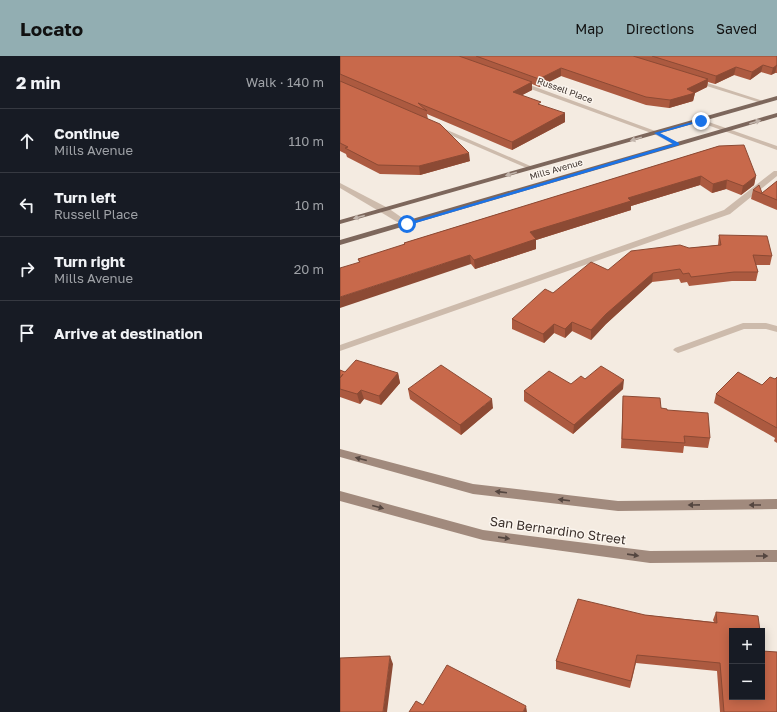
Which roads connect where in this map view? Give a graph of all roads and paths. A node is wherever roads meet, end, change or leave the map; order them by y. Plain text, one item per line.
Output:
1 (689, 79) edge
2 (513, 81) edge
3 (777, 98) edge
4 (763, 102) junction
5 (777, 115) edge
6 (701, 121) junction
7 (432, 125) edge
8 (726, 130) junction
9 (656, 133) junction
10 (677, 144) junction
11 (777, 148) edge
12 (531, 168) junction
13 (777, 173) edge
14 (340, 185) edge
15 (385, 210) junction
16 (340, 222) edge
17 (407, 224) junction
18 (340, 243) edge
19 (777, 329) edge
20 (340, 348) edge
21 (678, 350) dead end
22 (340, 453) edge
23 (340, 496) edge
24 (777, 504) edge
25 (777, 556) edge

1 - 4 street
2 - 9 street, Russell Place
3 - 4 main road, Mills Avenue
4 - 6 main road, Mills Avenue
8 -> 5 main road, Mills Avenue
6 - 8 street
6 - 9 main road, Mills Avenue
7 - 12 street
8 - 10 main road, Mills Avenue
8 - 11 street
9 - 10 street, Russell Place
9 -> 12 main road, Mills Avenue
10 - 17 main road, Mills Avenue
12 -> 15 main road, Mills Avenue
13 - 20 street
14 - 15 street
15 -> 16 main road, Mills Avenue
15 - 17 street
17 - 18 main road, Mills Avenue
19 - 21 street
24 -> 22 main road
23 -> 25 main road, San Bernardino Street

